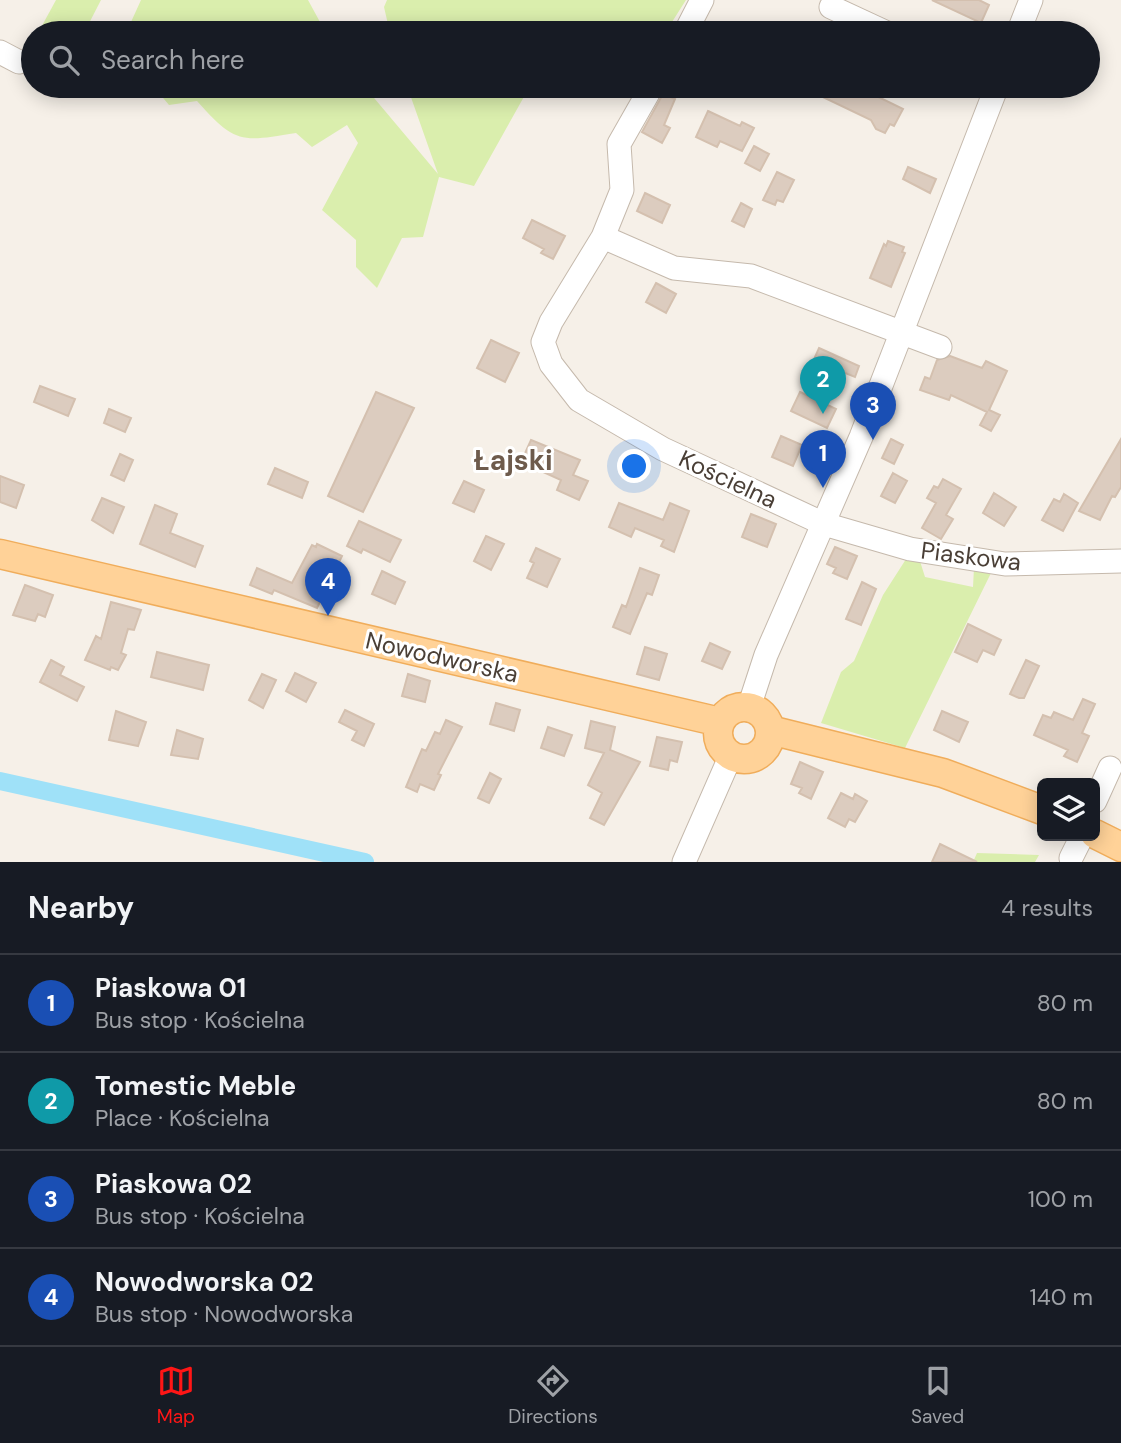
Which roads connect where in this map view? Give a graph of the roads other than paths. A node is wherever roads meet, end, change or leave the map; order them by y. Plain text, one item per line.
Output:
1 (702, 0) edge
2 (1031, 0) edge
3 (831, 7) dead end
4 (691, 21) edge
5 (861, 21) edge
6 (1023, 21) edge
7 (645, 98) edge
8 (993, 98) edge
9 (603, 237) junction
10 (903, 333) junction
11 (940, 347) dead end
12 (824, 524) junction
13 (0, 554) edge
14 (1121, 561) edge
15 (749, 707) junction
16 (720, 722) junction
17 (770, 730) junction
18 (731, 755) junction
19 (1110, 768) dead end
20 (1100, 790) edge
21 (1037, 808) edge
22 (1100, 836) edge
23 (1080, 841) edge
24 (1121, 847) edge
25 (1071, 858) dead end
26 (684, 862) edge

1 - 4 street
2 - 6 street
3 - 5 street
7 - 9 street, Kościelna
8 - 10 street
9 - 10 street
9 - 12 street, Kościelna
10 - 11 street
10 - 12 street
12 - 14 street, Piaskowa
12 - 15 street
13 - 16 main road, Nowodworska
15 - 16 main road
15 - 17 main road
16 - 18 main road
17 - 18 main road
17 - 21 main road
18 - 26 street
19 - 20 street
22 - 24 main road
23 - 25 street

